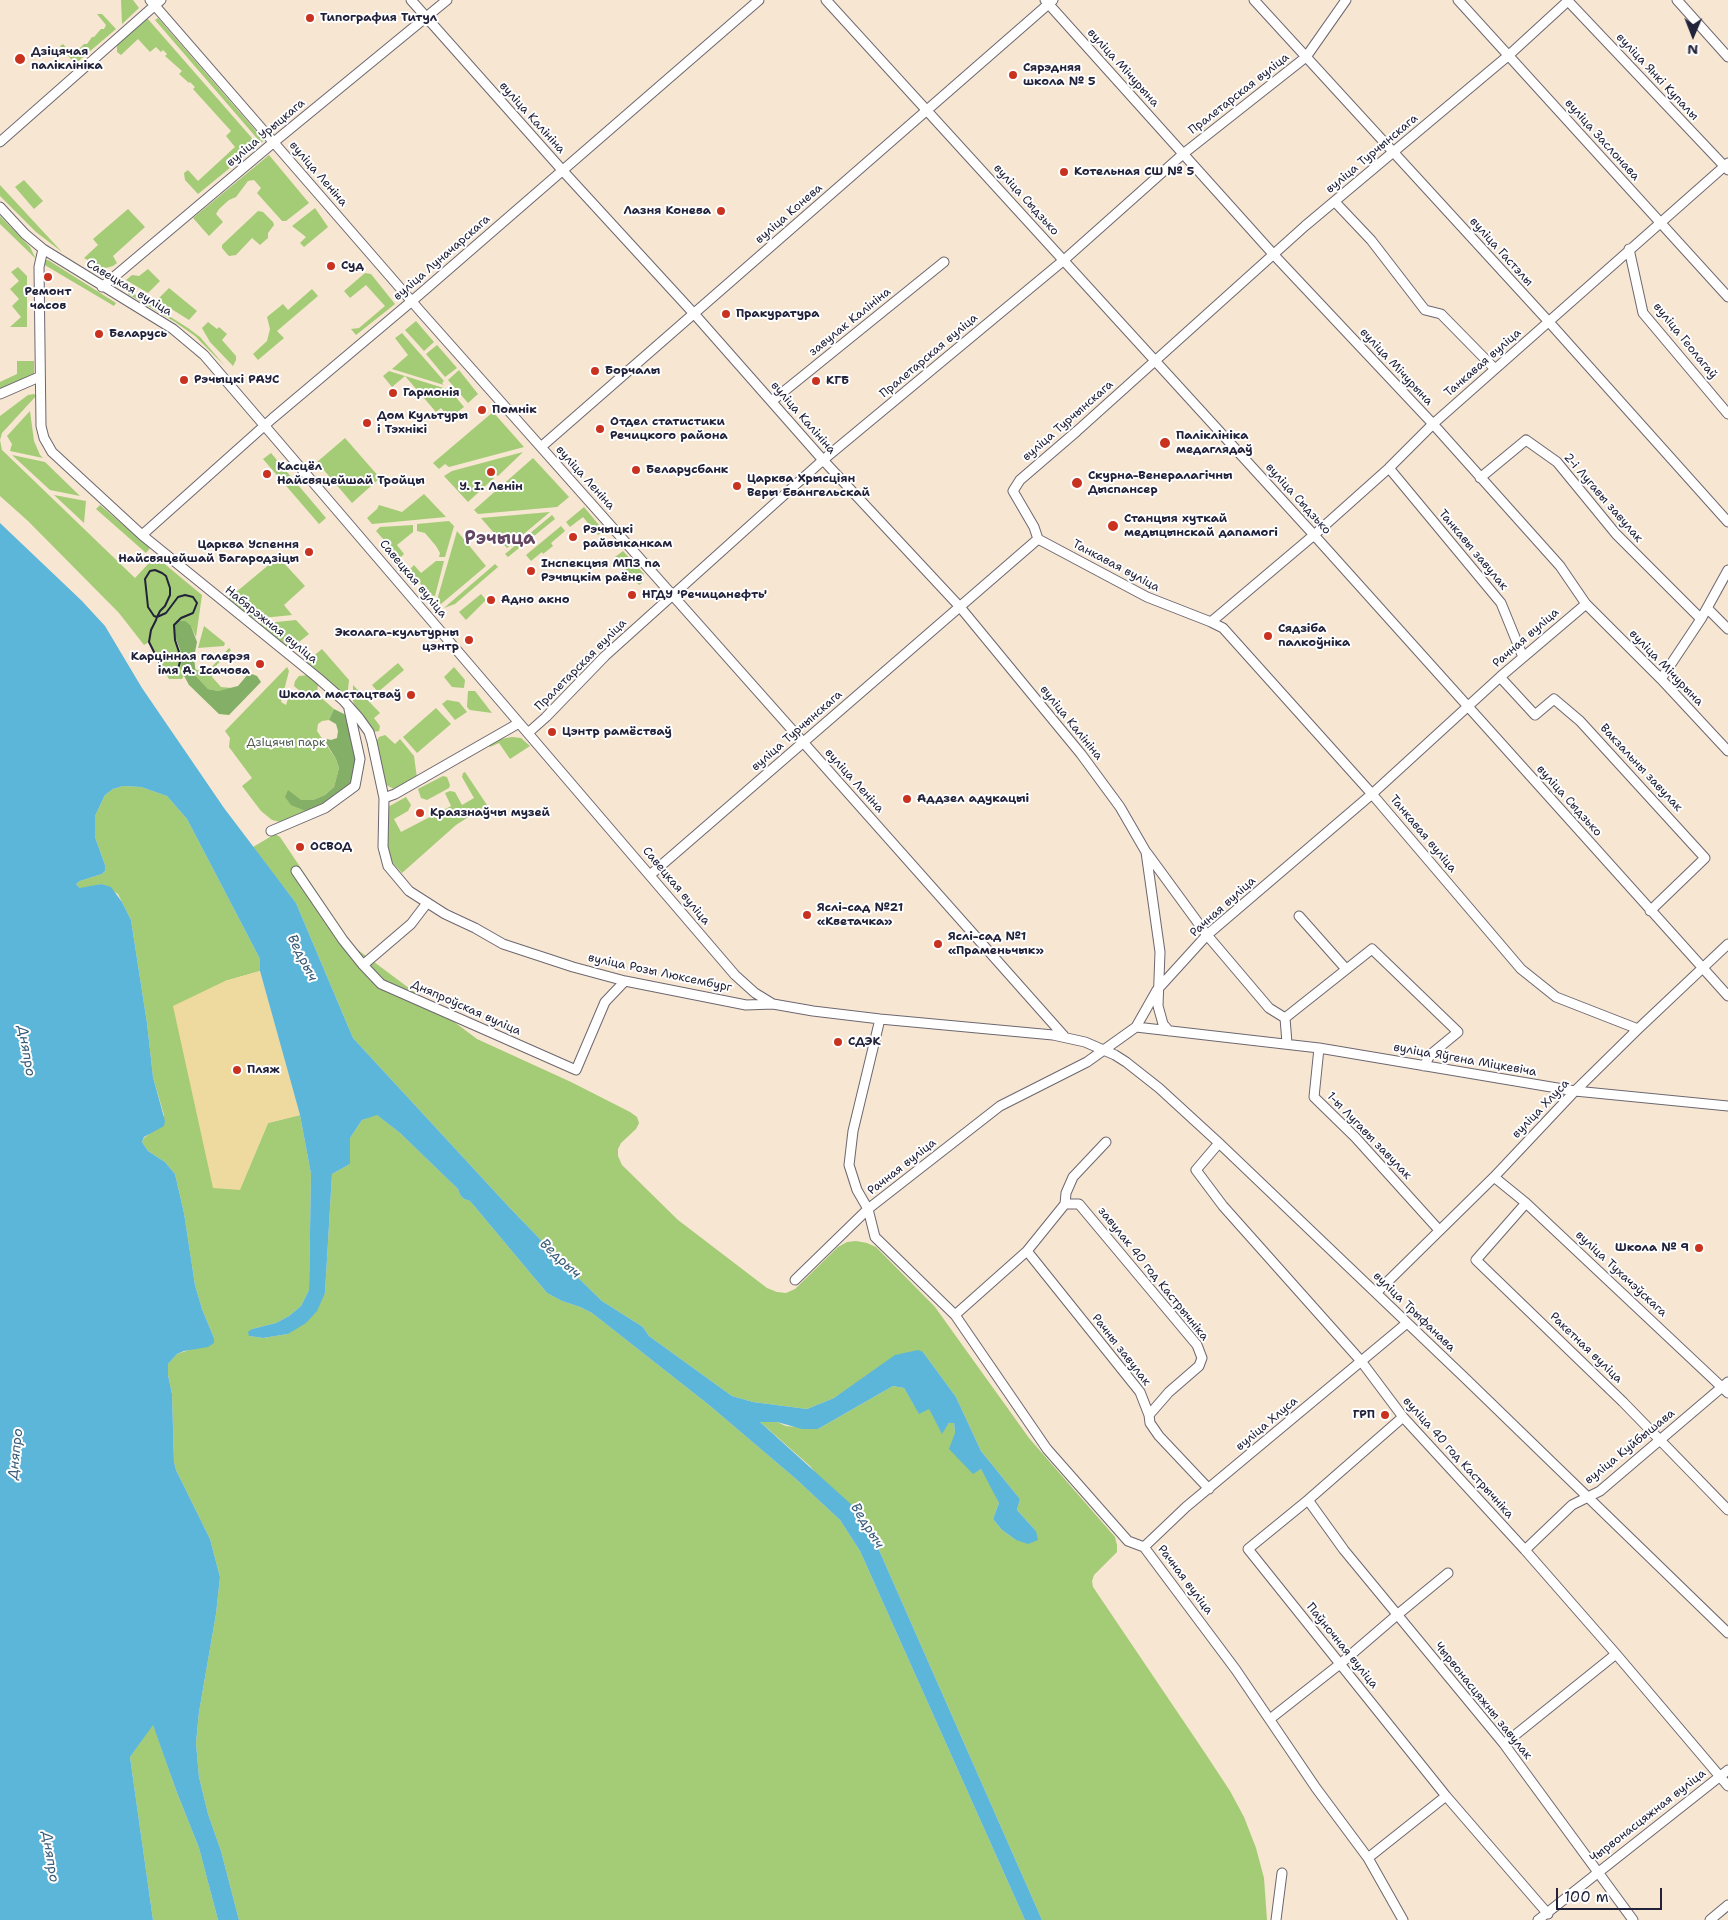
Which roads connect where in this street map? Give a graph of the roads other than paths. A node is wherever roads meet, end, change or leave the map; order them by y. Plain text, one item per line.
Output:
1 (411, 0) edge
2 (447, 0) edge
3 (760, 0) edge
4 (826, 0) edge
5 (1254, 0) edge
6 (1346, 0) edge
7 (1458, 0) edge
8 (1568, 0) edge
9 (1677, 0) edge
10 (1049, 1) edge
11 (155, 2) edge
12 (427, 18) junction
13 (1509, 55) junction
14 (1306, 57) junction
15 (1728, 57) edge
16 (927, 109) junction
17 (0, 142) edge
18 (274, 142) junction
19 (1393, 151) junction
20 (1183, 154) junction
21 (1727, 167) edge
22 (562, 171) junction
23 (1335, 202) junction
24 (0, 207) edge
25 (1660, 223) junction
26 (43, 249) junction
27 (1629, 249) junction
28 (1274, 255) junction
29 (1064, 260) junction
30 (944, 262) dead end
31 (102, 287) junction
32 (1728, 297) edge
33 (412, 301) junction
34 (694, 314) junction
35 (1549, 322) junction
36 (1154, 361) junction
37 (1495, 369) junction
38 (39, 377) junction
39 (0, 394) edge
40 (772, 401) junction
41 (1728, 414) edge
42 (1433, 424) junction
43 (264, 426) junction
44 (541, 447) junction
45 (823, 460) junction
46 (1389, 468) junction
47 (1480, 478) junction
48 (1728, 522) edge
49 (142, 535) junction
50 (1314, 535) junction
51 (1038, 539) junction
52 (1728, 570) edge
53 (673, 596) junction
54 (1586, 604) junction
55 (960, 607) junction
56 (1707, 608) junction
57 (1701, 619) junction
58 (1211, 622) junction
59 (1728, 629) edge
60 (1523, 657) junction
61 (1500, 677) junction
62 (1661, 679) junction
63 (349, 707) junction
64 (1469, 707) junction
65 (519, 723) junction
66 (528, 733) junction
67 (803, 743) junction
68 (1728, 751) edge
69 (1372, 794) junction
70 (384, 798) junction
71 (271, 831) dead end
72 (1146, 852) junction
73 (296, 870) dead end
74 (650, 875) junction
75 (427, 903) junction
76 (1650, 911) junction
77 (445, 914) joint
78 (1299, 916) dead end
79 (1207, 935) junction
80 (1728, 944) edge
81 (363, 965) junction
82 (1346, 969) junction
83 (1703, 969) junction
84 (625, 980) junction
85 (1157, 990) junction
86 (1728, 996) edge
87 (773, 1004) junction
88 (880, 1018) junction
89 (1285, 1018) junction
90 (1136, 1027) junction
91 (1638, 1029) junction
92 (1169, 1031) junction
93 (1064, 1037) junction
94 (1287, 1044) junction
95 (1319, 1048) junction
96 (1104, 1050) junction
97 (1424, 1066) junction
98 (1575, 1091) junction
99 (1728, 1106) edge
100 (1106, 1142) dead end
101 (1219, 1143) junction
102 (1494, 1176) junction
103 (1526, 1203) junction
104 (1065, 1204) junction
105 (868, 1209) junction
106 (1439, 1230) junction
107 (1027, 1251) junction
108 (795, 1280) dead end
109 (1376, 1293) junction
110 (954, 1316) junction
111 (1407, 1322) junction
112 (1361, 1361) junction
113 (1726, 1387) edge
114 (1149, 1415) junction
115 (1403, 1417) junction
116 (1659, 1440) junction
117 (1208, 1489) junction
118 (1588, 1497) junction
119 (1308, 1500) junction
120 (1728, 1510) edge
121 (1144, 1547) junction
122 (1525, 1550) junction
123 (1448, 1573) dead end
124 (1397, 1615) junction
125 (1728, 1633) edge
126 (1616, 1654) junction
127 (1340, 1664) junction
128 (1270, 1719) junction
129 (1504, 1744) junction
130 (1728, 1770) edge
131 (1720, 1776) junction
132 (1728, 1786) edge
133 (1446, 1796) junction
134 (1368, 1858) junction
135 (1598, 1871) junction
136 (1282, 1873) dead end
137 (1728, 1905) edge
138 (1548, 1914) junction
139 (1276, 1920) edge
140 (1403, 1920) edge
141 (1538, 1920) edge
142 (1634, 1920) edge
143 (1710, 1920) edge

1 - 12 street, вуліца Калініна
2 - 12 street, вуліца Урыцкага
3 - 22 street, вуліца Луначарскага
4 - 16 street, вуліца Сыдзько
5 - 14 street, вуліца Гастэлы
6 - 14 street, Пралетарская вуліца
7 - 13 street, вуліца Заслонава
8 - 13 street, вуліца Турчынскага
8 - 21 street, вуліца Янкі Купалы
9 - 15 street
10 - 16 street, вуліца Конева
10 - 20 street, вуліца Мічурына
11 - 17 street
11 - 18 street, вуліца Леніна
12 - 18 street, вуліца Урыцкага
12 - 22 street, вуліца Калініна
13 - 19 street, вуліца Турчынскага
13 - 25 street, вуліца Заслонава
14 - 19 street, вуліца Гастэлы
14 - 20 street, Пралетарская вуліца
16 - 29 street, вуліца Сыдзько
16 - 34 street, вуліца Конева
18 - 31 street, вуліца Урыцкага
18 - 33 street, вуліца Леніна
19 - 23 street, вуліца Турчынскага
19 - 35 street, вуліца Гастэлы
20 - 28 street, вуліца Мічурына
20 - 29 street, Пралетарская вуліца
21 - 25 street, Танкавая вуліца
22 - 33 street, вуліца Луначарскага
22 - 34 street, вуліца Калініна
23 - 28 street, вуліца Турчынскага
23 - 37 street
24 - 26 street, Савецкая вуліца
25 - 27 street, Танкавая вуліца
25 - 32 street, вуліца Заслонава
26 - 31 street, Савецкая вуліца
26 - 38 street, Набярэжная вуліца
27 - 35 street, Танкавая вуліца
27 - 41 street, вуліца Геолагаў
28 - 36 street, вуліца Турчынскага
28 - 42 street, вуліца Мічурына
29 - 36 street, вуліца Сыдзько
29 - 45 street, Пралетарская вуліца
30 - 40 street, завулак Калініна
31 - 43 street, Савецкая вуліца
33 - 43 street, вуліца Луначарскага
33 - 44 street, вуліца Леніна
34 - 40 street, вуліца Калініна
34 - 44 street, вуліца Конева
35 - 37 street, Танкавая вуліца
35 - 48 street, вуліца Гастэлы
36 - 50 street, вуліца Сыдзько
36 - 51 street, вуліца Турчынскага
37 - 42 street, Танкавая вуліца
38 - 39 street
38 - 49 street, Набярэжная вуліца
40 - 45 street, вуліца Калініна
42 - 46 street, Танкавая вуліца
42 - 47 street, вуліца Мічурына
43 - 49 street, вуліца Луначарскага
43 - 65 street, Савецкая вуліца
44 - 53 street, вуліца Леніна
45 - 53 street, Пралетарская вуліца
45 - 55 street, вуліца Калініна
46 - 50 street, Танкавая вуліца
46 - 60 street, Танкавы завулак
47 - 54 street, вуліца Мічурына
47 - 57 street, 2-і Лугавы завулак
49 - 63 street, Набярэжная вуліца
50 - 58 street, Танкавая вуліца
50 - 64 street, вуліца Сыдзько
51 - 55 street, вуліца Турчынскага
51 - 58 street, Танкавая вуліца
52 - 56 street
53 - 66 street, Пралетарская вуліца
53 - 67 street, вуліца Леніна
54 - 60 street, Рачная вуліца
54 - 62 street, вуліца Мічурына
55 - 67 street, вуліца Турчынскага
55 - 72 street, вуліца Калініна
56 - 57 street
56 - 59 street
57 - 62 street
58 - 69 street, Танкавая вуліца
60 - 61 street, Рачная вуліца
61 - 64 street, Рачная вуліца
61 - 76 street, Вакзальны завулак
62 - 68 street, вуліца Мічурына
63 - 70 street, Набярэжная вуліца
63 - 71 street
64 - 69 street, Рачная вуліца
64 - 76 street, вуліца Сыдзько
65 - 66 street, Савецкая вуліца
65 - 70 street
66 - 74 street, Савецкая вуліца
67 - 74 street, вуліца Турчынскага
67 - 93 street, вуліца Леніна
69 - 79 street, Рачная вуліца
69 - 91 street, Танкавая вуліца
70 - 75 street, Набярэжная вуліца
72 - 79 street
72 - 85 street, вуліца Калініна
73 - 81 street, Дняпроўская вуліца
74 - 87 street, Савецкая вуліца
75 - 77 street, Набярэжная вуліца
75 - 81 street
76 - 83 street, вуліца Сыдзько
77 - 84 street, вуліца Розы Люксембург
78 - 82 street
79 - 85 street, Рачная вуліца
79 - 89 street
80 - 83 street, вуліца Хлуса
81 - 84 street, Дняпроўская вуліца
82 - 89 street
82 - 97 street
83 - 86 street, вуліца Сыдзько
83 - 91 street, вуліца Хлуса
84 - 87 street, вуліца Розы Люксембург
85 - 90 street, Рачная вуліца
85 - 92 street
87 - 88 street, вуліца Розы Люксембург
88 - 93 street, вуліца Розы Люксембург
88 - 105 street
89 - 94 street
90 - 92 street, вуліца Яўгена Міцкевіча
90 - 96 street, Рачная вуліца
91 - 98 street, вуліца Хлуса
92 - 94 street, вуліца Яўгена Міцкевіча
93 - 96 street, вуліца Трыфанава
94 - 95 street, вуліца Яўгена Міцкевіча
95 - 97 street, вуліца Яўгена Міцкевіча
95 - 106 street, 1-ы Лугавы завулак
96 - 101 street, вуліца Трыфанава
96 - 105 street, Рачная вуліца
97 - 98 street, вуліца Яўгена Міцкевіча
98 - 99 street, вуліца Яўгена Міцкевіча
98 - 102 street, вуліца Хлуса
100 - 104 street
101 - 109 street, вуліца Трыфанава
101 - 112 street, вуліца 40 год Кастрычніка
102 - 103 street, вуліца Тухачэўскага
102 - 106 street, вуліца Хлуса
103 - 113 street, вуліца Тухачэўскага
103 - 116 street, Ракетная вуліца
104 - 107 street
104 - 114 street, завулак 40 год Кастрычніка
105 - 108 street, Рачная вуліца
105 - 110 street, Рачная вуліца
106 - 109 street, вуліца Хлуса
107 - 110 street
107 - 114 street, Рачны завулак
109 - 111 street, вуліца Трыфанава
110 - 121 street, Рачная вуліца
111 - 112 street, вуліца Хлуса
111 - 118 street, вуліца Трыфанава
112 - 115 street, вуліца 40 год Кастрычніка
112 - 117 street, вуліца Хлуса
113 - 116 street, вуліца Куйбышава
114 - 117 street, Рачны завулак
115 - 119 street, Паўночная вуліца
115 - 122 street, вуліца 40 год Кастрычніка
116 - 118 street, вуліца Куйбышава
116 - 120 street, Ракетная вуліца
117 - 121 street, вуліца Хлуса
118 - 122 street, вуліца Куйбышава
118 - 125 street, вуліца Трыфанава
119 - 124 street, Чырвонасцяжны завулак
119 - 127 street, Паўночная вуліца
121 - 128 street, Рачная вуліца
122 - 126 street, вуліца 40 год Кастрычніка
123 - 124 street
124 - 127 street
124 - 129 street, Чырвонасцяжны завулак
126 - 129 street
126 - 131 street, вуліца 40 год Кастрычніка
127 - 128 street
127 - 133 street, Паўночная вуліца
128 - 134 street, Рачная вуліца
129 - 135 street, Чырвонасцяжны завулак
130 - 131 street, Чырвонасцяжная вуліца
131 - 132 street, вуліца 40 год Кастрычніка
131 - 135 street, Чырвонасцяжная вуліца
133 - 134 street
133 - 138 street, Паўночная вуліца
134 - 140 street, Рачная вуліца
135 - 138 street, Чырвонасцяжная вуліца
135 - 142 street, Чырвонасцяжны завулак
136 - 139 street
137 - 143 street
138 - 141 street, Чырвонасцяжная вуліца

